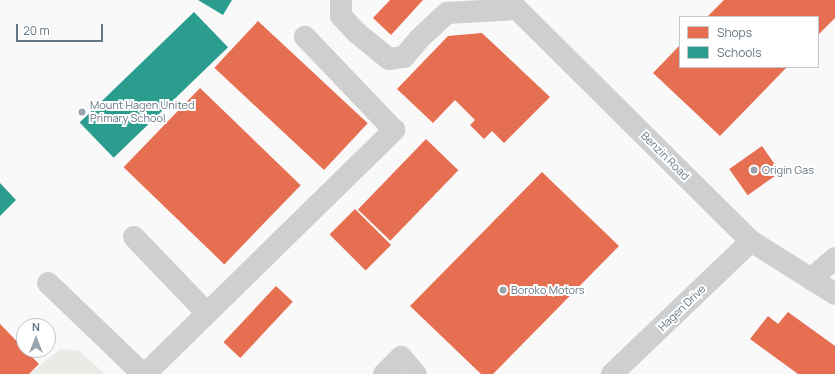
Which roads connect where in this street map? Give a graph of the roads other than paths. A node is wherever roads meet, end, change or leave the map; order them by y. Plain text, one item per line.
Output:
1 (341, 0) edge
2 (512, 5) edge
3 (305, 37) dead end
4 (134, 237) dead end
5 (751, 241) junction
6 (835, 258) edge
7 (810, 279) junction
8 (48, 283) dead end
9 (835, 294) edge
10 (207, 313) junction
11 (144, 374) edge
12 (384, 374) edge
13 (416, 374) edge
14 (612, 374) edge

1 - 2 street
2 - 5 street, Benzin Road
3 - 10 street
4 - 10 street
5 - 7 street, Benzin Road
5 - 14 street, Hagen Drive
6 - 7 street
7 - 9 street, Benzin Road
8 - 11 street
10 - 11 street
12 - 13 street

